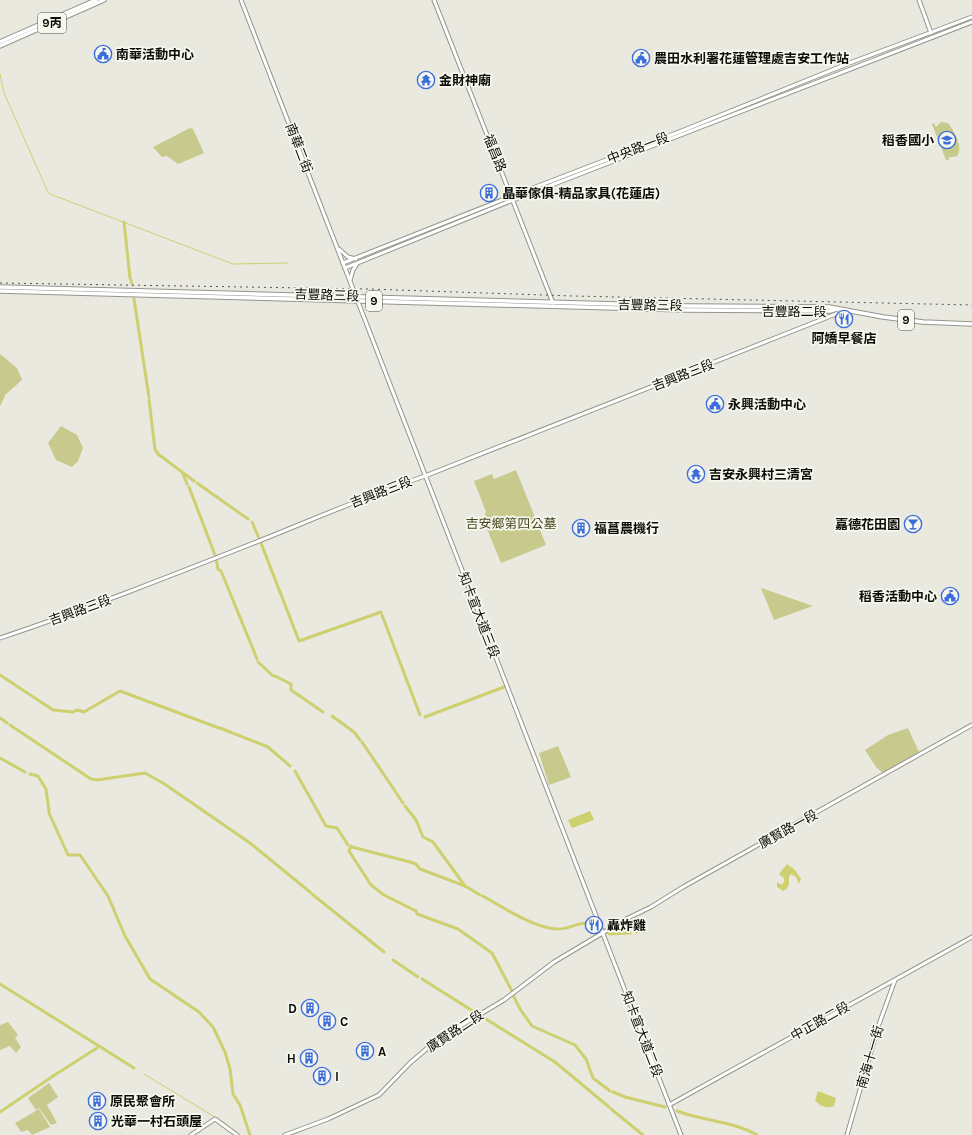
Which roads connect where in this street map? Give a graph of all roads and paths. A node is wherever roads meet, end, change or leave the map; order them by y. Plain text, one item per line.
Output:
1 (96, 0) edge
2 (104, 0) edge
3 (241, 0) edge
4 (434, 0) edge
5 (919, 0) edge
6 (972, 17) edge
7 (972, 22) edge
8 (932, 34) junction
9 (0, 42) edge
10 (0, 46) edge
11 (512, 196) junction
12 (514, 200) junction
13 (338, 249) junction
14 (356, 259) junction
15 (343, 263) junction
16 (357, 264) junction
17 (345, 268) junction
18 (350, 280) junction
19 (0, 287) edge
20 (144, 290) junction
21 (0, 291) edge
22 (145, 295) junction
23 (356, 298) junction
24 (553, 301) junction
25 (749, 305) joint
26 (553, 307) junction
27 (840, 309) junction
28 (846, 310) junction
29 (748, 311) joint
30 (972, 324) edge
31 (425, 476) junction
32 (0, 638) edge
33 (972, 725) edge
34 (604, 933) junction
35 (972, 937) edge
36 (896, 979) junction
37 (669, 1105) junction
38 (191, 1135) edge
39 (237, 1135) edge
40 (285, 1135) edge
41 (681, 1135) edge
42 (847, 1135) edge

1 - 9 main road, 9丙
2 - 10 main road, 9丙
3 - 13 street, 南華二街
4 - 11 street, 福昌路
5 - 8 street
6 - 8 street
7 - 8 street
8 - 11 street, 中央路一段
8 - 12 street, 中央路一段
11 - 12 street, 福昌路
11 - 14 street, 中央路一段
12 - 16 street, 中央路一段
12 - 24 street, 福昌路
13 - 14 street
13 - 15 street, 南華二街
14 - 15 street, 中央路一段
15 - 17 street, 南華二街
16 - 17 street, 中央路一段
16 - 18 street
17 - 18 street, 南華二街
18 - 23 street, 南華二街
19 - 20 main road, 吉豐路三段 / 9
20 - 22 main road
20 - 23 main road, 吉豐路三段 / 9
21 - 22 main road, 吉豐路三段 / 9
22 - 23 main road, 吉豐路三段 / 9
23 - 24 main road, 吉豐路三段 / 9
23 - 26 main road, 吉豐路三段 / 9
23 - 31 street, 知卡宣大道三段
24 - 25 main road, 吉豐路三段 / 9
24 - 26 street, 福昌路
25 - 27 main road, 吉豐路二段 / 9
26 - 29 main road, 吉豐路三段 / 9
27 - 28 main road, 吉豐路二段 / 9
27 - 29 main road, 吉豐路二段 / 9
28 - 30 main road, 吉豐路二段 / 9
28 - 31 street, 吉興路三段
31 - 32 street, 吉興路三段
31 - 34 street, 知卡宣大道三段
33 - 34 street, 廣賢路一段
34 - 37 street, 知卡宣大道二段
34 - 40 street, 廣賢路二段
35 - 36 street, 中正路二段
36 - 37 street, 中正路二段
36 - 42 street, 南海十一街
37 - 41 street, 知卡宣大道二段
38 - 39 street

